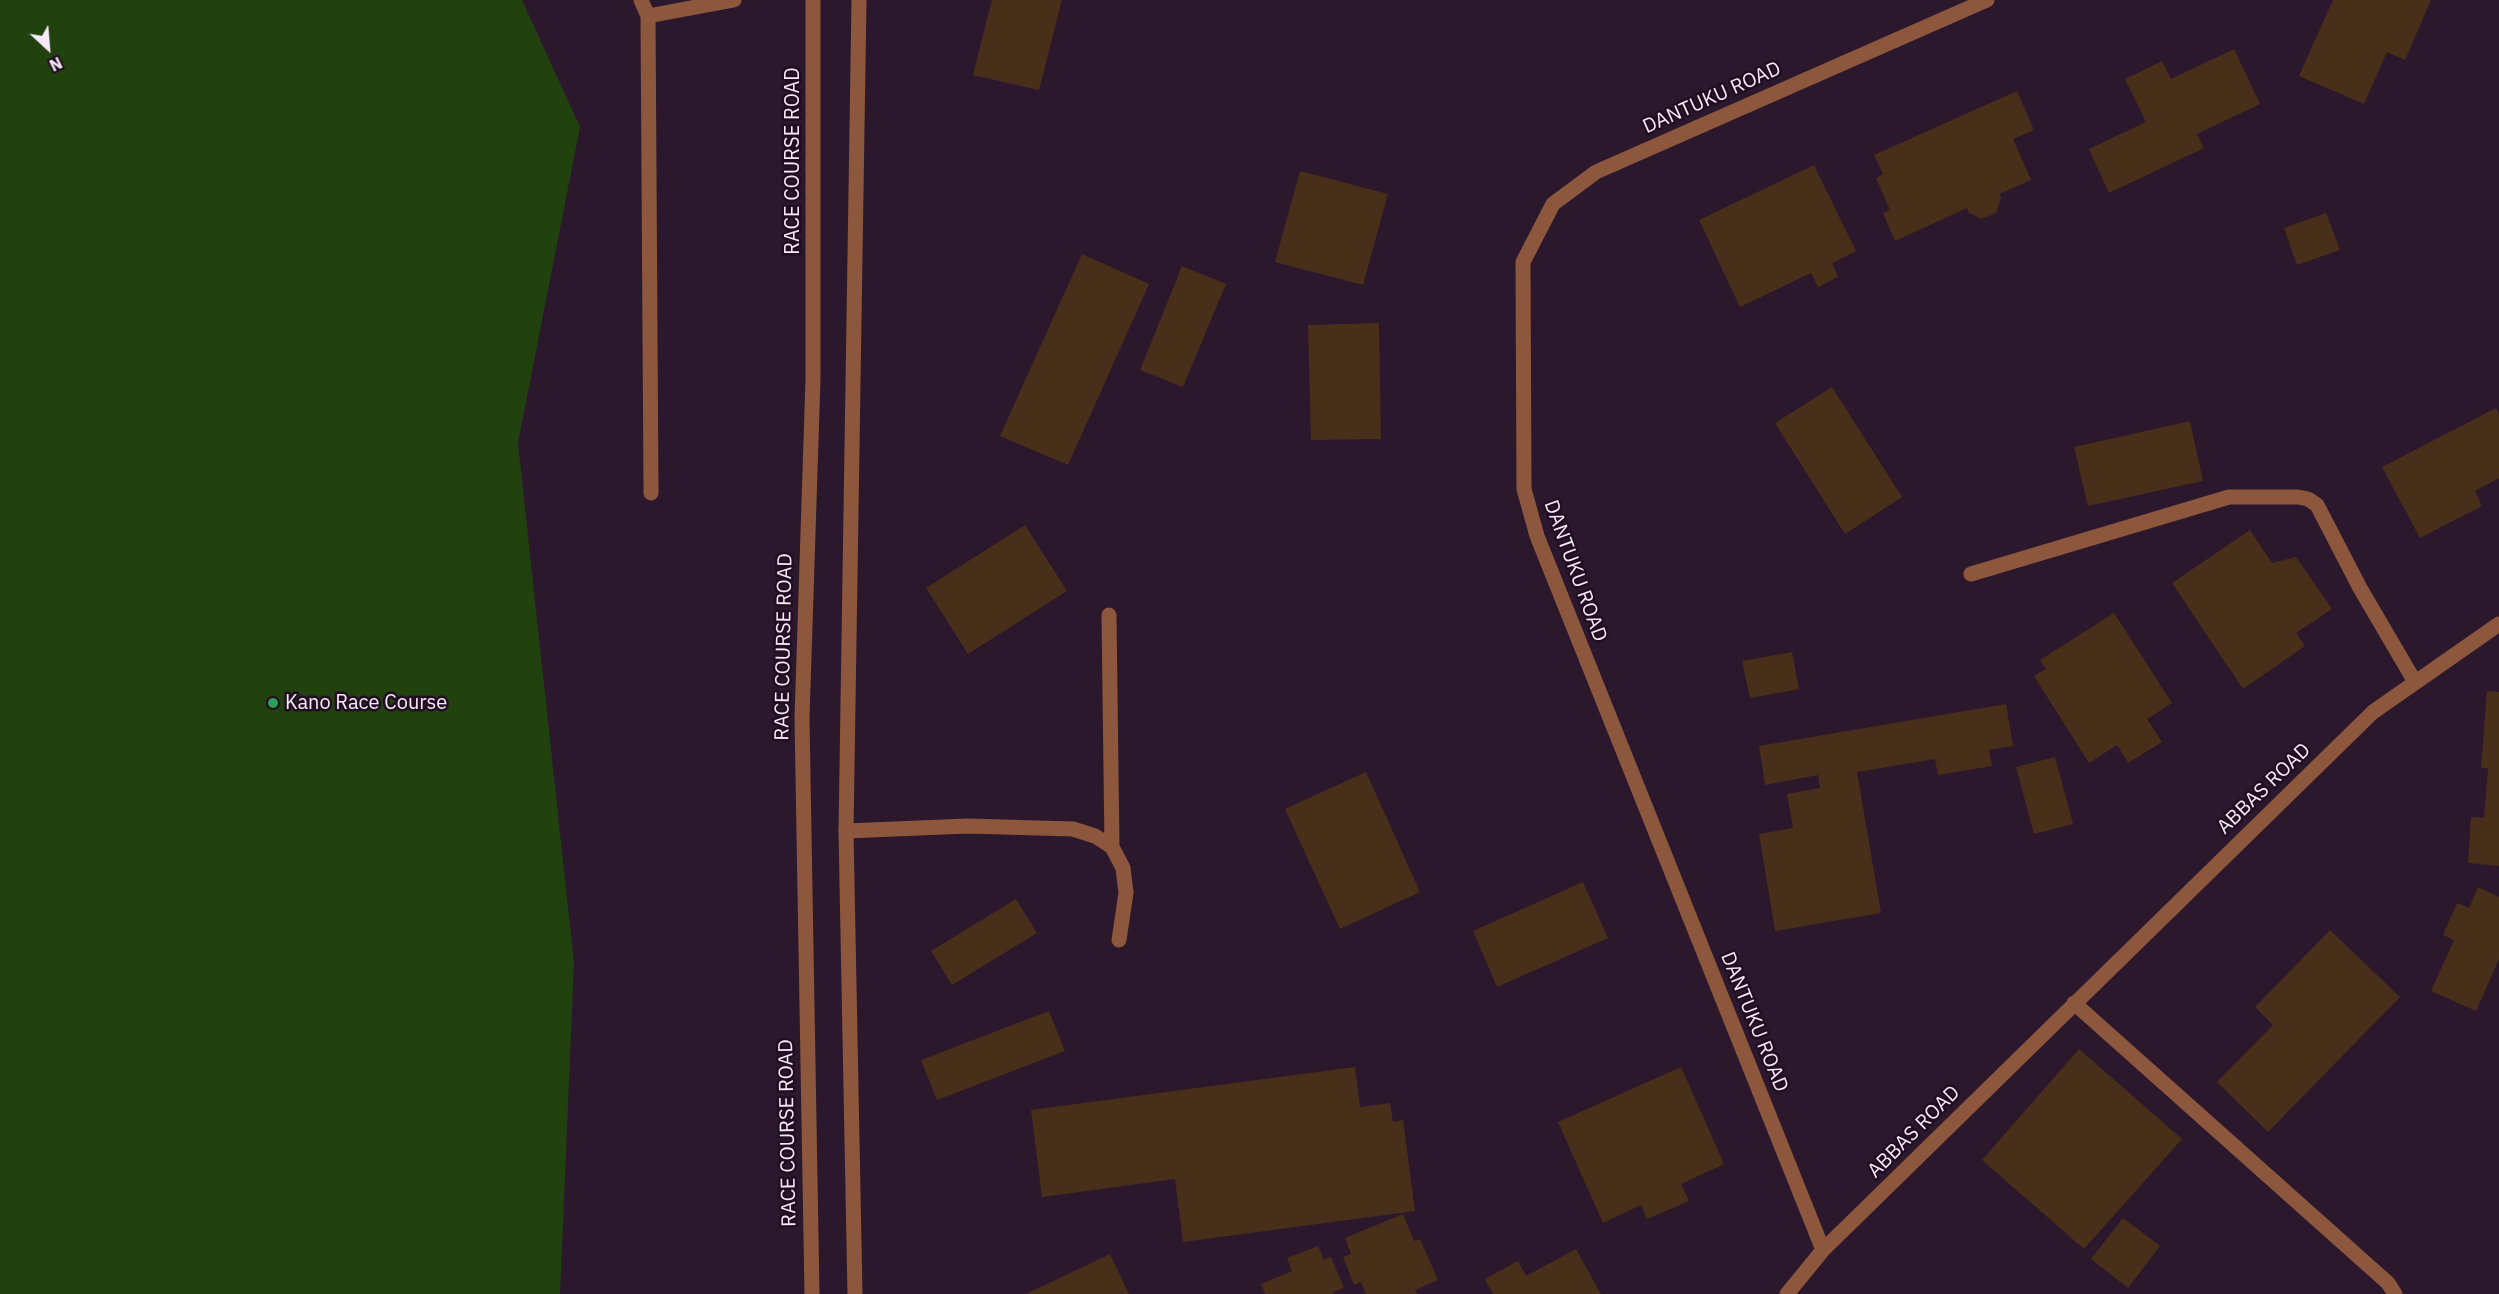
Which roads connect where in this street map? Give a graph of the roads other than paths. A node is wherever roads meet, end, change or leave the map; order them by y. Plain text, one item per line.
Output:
1 (641, 0) edge
2 (734, 0) edge
3 (813, 0) edge
4 (859, 0) edge
5 (1987, 0) edge
6 (648, 16) junction
7 (651, 493) dead end
8 (1971, 574) dead end
9 (1108, 615) dead end
10 (2499, 624) edge
11 (2415, 682) junction
12 (846, 831) junction
13 (1112, 847) junction
14 (1119, 939) dead end
15 (2074, 1003) junction
16 (1823, 1250) junction
17 (812, 1294) edge
18 (855, 1294) edge
19 (1787, 1294) edge
20 (2395, 1294) edge

1 - 6 street
2 - 6 street
3 - 17 street, RACE COURSE ROAD
4 - 12 street
5 - 16 street, DANTUKU ROAD
6 - 7 street
8 - 11 street
9 - 13 street
10 - 11 street, ABBAS ROAD
11 - 15 street, ABBAS ROAD
12 - 13 street
12 - 18 street
13 - 14 street
15 - 16 street, ABBAS ROAD
15 - 20 street
16 - 19 street, ABBAS ROAD

